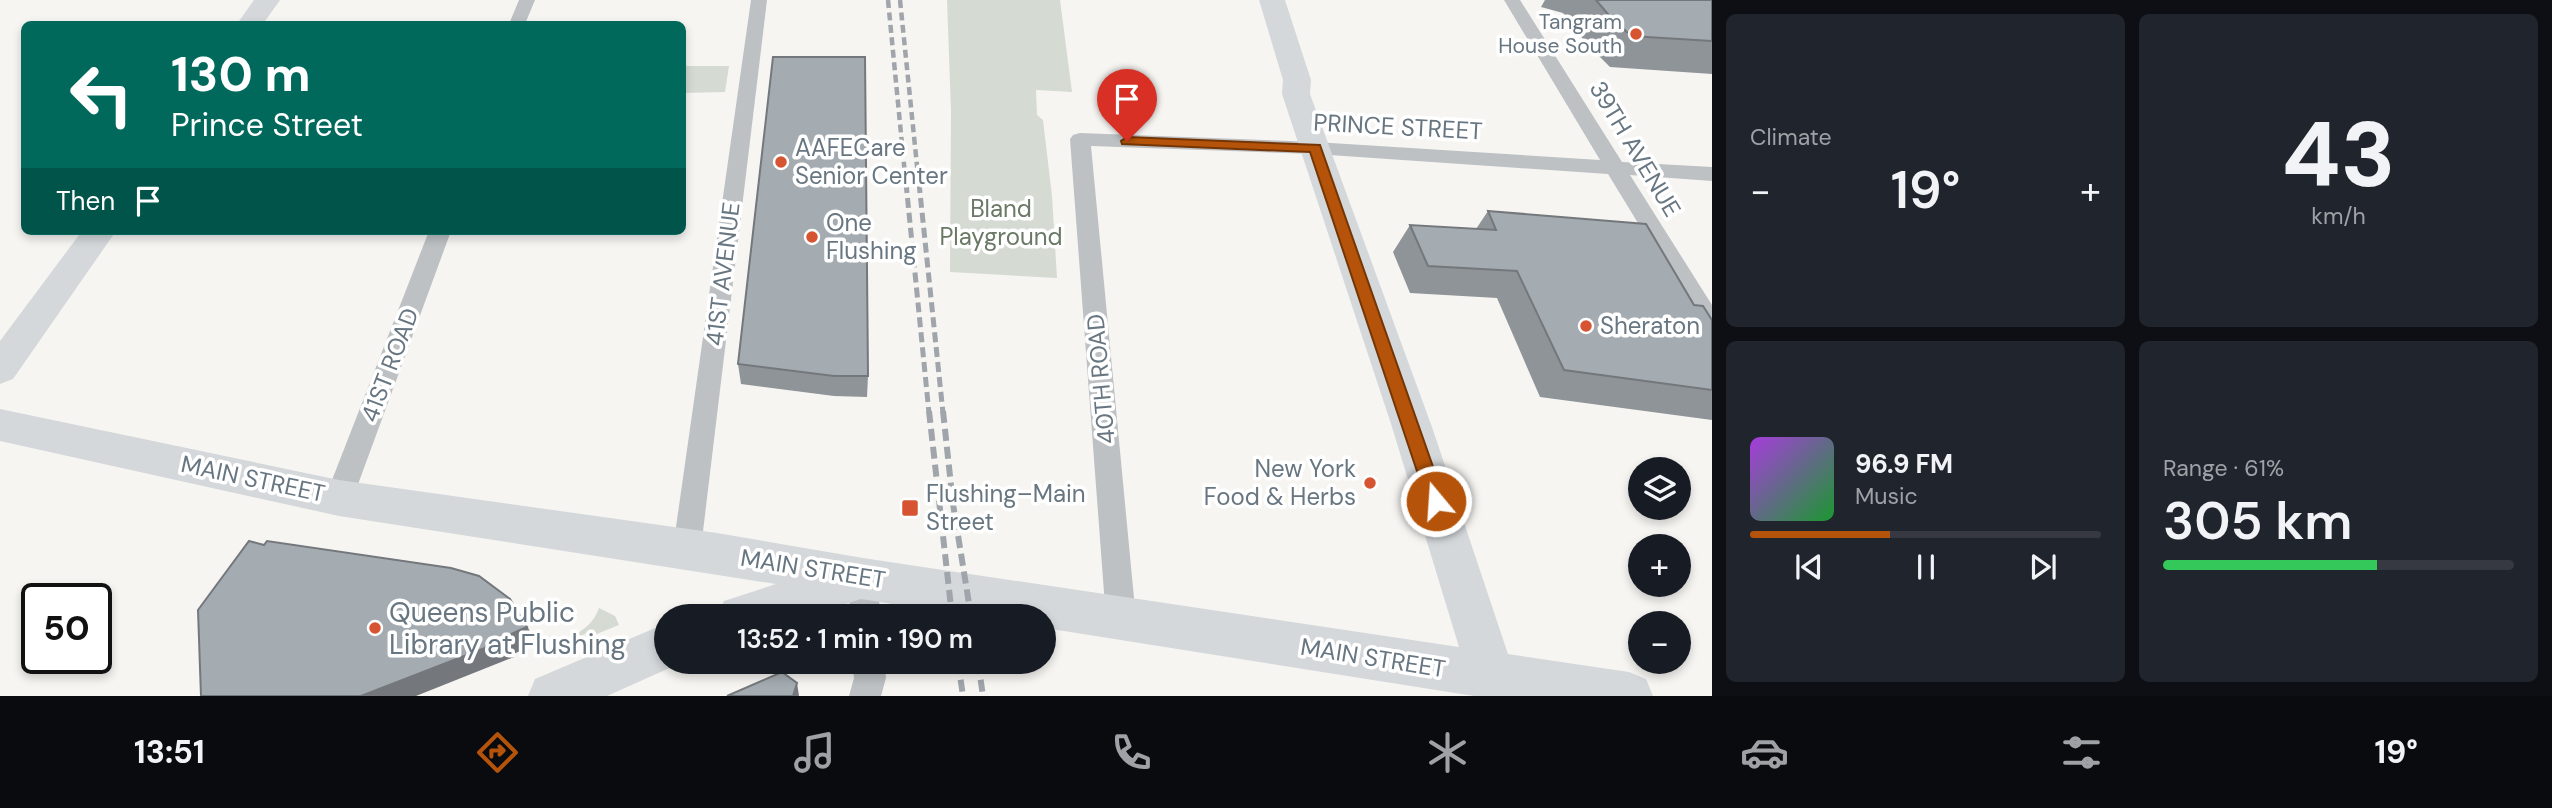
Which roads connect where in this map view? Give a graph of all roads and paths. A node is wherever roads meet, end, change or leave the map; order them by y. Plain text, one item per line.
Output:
1 (267, 0) edge
2 (527, 0) edge
3 (759, 0) edge
4 (1256, 0) edge
5 (1272, 0) edge
6 (1512, 0) edge
7 (252, 21) edge
8 (518, 21) edge
9 (1297, 94) junction
10 (1080, 139) joint
11 (1315, 148) junction
12 (1613, 165) junction
13 (1712, 174) edge
14 (97, 235) edge
15 (438, 235) edge
16 (1712, 325) edge
17 (0, 369) edge
18 (0, 425) edge
19 (339, 498) junction
20 (687, 548) junction
21 (864, 597) edge
22 (818, 604) edge
23 (1121, 619) junction
24 (654, 652) edge
25 (870, 674) edge
26 (1496, 686) edge
27 (552, 696) edge
28 (864, 696) edge
29 (1629, 696) edge

1 - 7 main road
2 - 8 street
3 - 20 street, 41ST AVENUE
4 - 9 main road
5 - 9 main road
6 - 12 street, 39TH AVENUE
9 - 11 main road
10 - 11 street, PRINCE STREET
10 - 23 street, 40TH ROAD
11 - 12 street, PRINCE STREET
11 - 26 main road
12 - 13 street, PRINCE STREET
12 - 16 street, 39TH AVENUE
14 - 17 main road
15 - 19 street, 41ST ROAD
18 - 19 main road, MAIN STREET
19 - 20 main road, MAIN STREET
20 - 21 main road, MAIN STREET
21 - 22 main road
21 - 23 main road, MAIN STREET
23 - 26 main road, MAIN STREET
24 - 27 main road
25 - 28 street
26 - 29 main road, MAIN STREET

